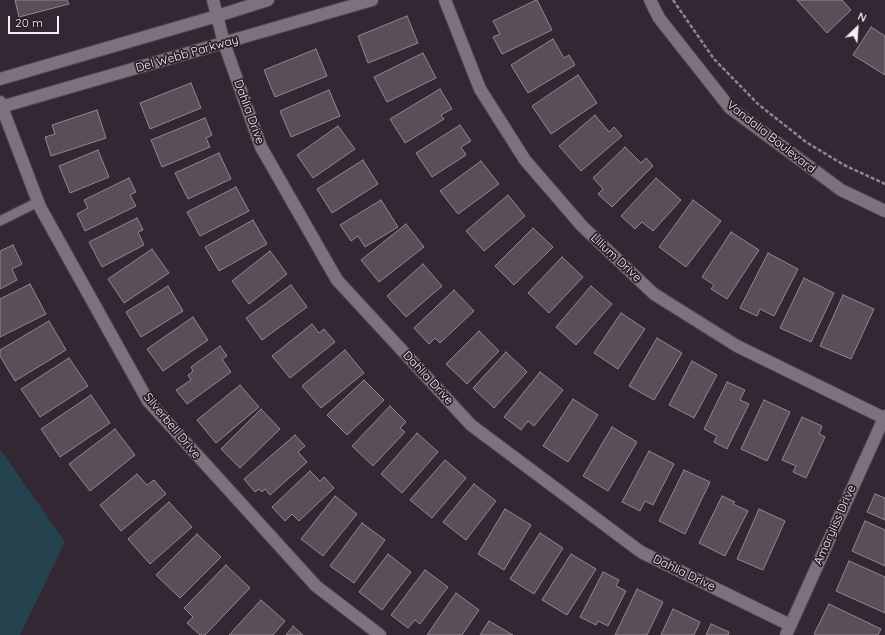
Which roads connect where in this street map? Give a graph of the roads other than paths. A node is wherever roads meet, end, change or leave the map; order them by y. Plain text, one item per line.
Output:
1 (212, 0) edge
2 (268, 0) edge
3 (372, 0) edge
4 (445, 0) edge
5 (650, 0) edge
6 (217, 16) junction
7 (224, 43) junction
8 (0, 78) edge
9 (1, 105) edge
10 (38, 202) junction
11 (885, 211) edge
12 (0, 221) edge
13 (884, 417) edge
14 (788, 630) edge
15 (380, 635) edge

1 - 6 street, Dahlia Drive
2 - 6 street
3 - 7 street, Del Webb Parkway
4 - 13 street, Lilium Drive
5 - 11 street, Vandalia Boulevard
6 - 7 street, Dahlia Drive
6 - 8 street
7 - 9 street, Del Webb Parkway
7 - 14 street, Dahlia Drive
9 - 10 street, Silverbell Drive
10 - 12 lane
10 - 15 street, Silverbell Drive
13 - 14 street, Amaryliss Drive

